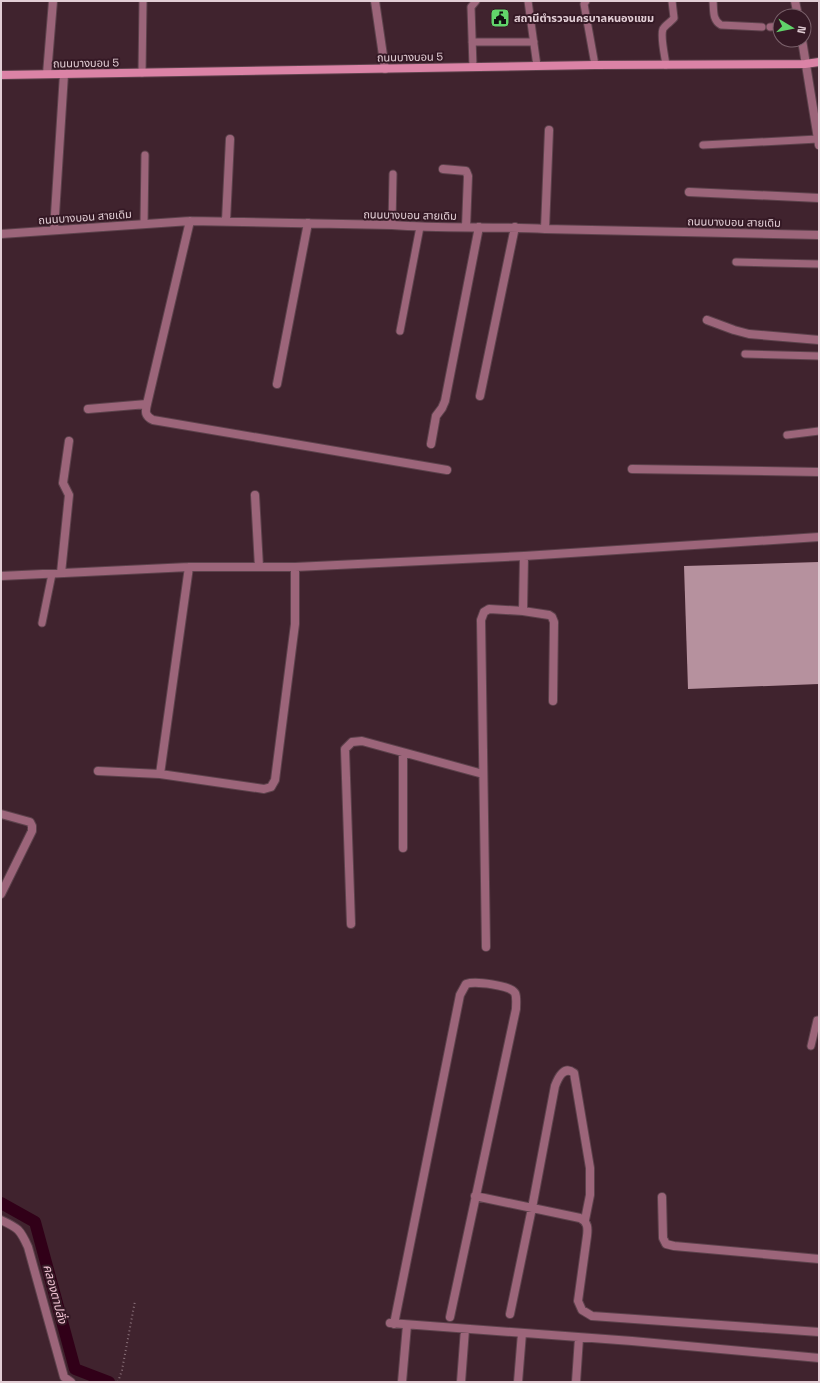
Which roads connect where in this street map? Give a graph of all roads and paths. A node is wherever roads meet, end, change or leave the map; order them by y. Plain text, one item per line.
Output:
1 (53, 1) edge
2 (143, 1) edge
3 (375, 1) edge
4 (476, 1) edge
5 (528, 1) edge
6 (586, 1) edge
7 (672, 1) edge
8 (713, 1) edge
9 (762, 27) dead end
10 (472, 42) junction
11 (534, 42) junction
12 (803, 48) edge
13 (819, 62) edge
14 (806, 64) junction
15 (595, 65) junction
16 (666, 65) junction
17 (537, 66) junction
18 (473, 67) junction
19 (385, 69) junction
20 (142, 73) junction
21 (47, 74) junction
22 (64, 74) junction
23 (1, 75) edge
24 (549, 130) dead end
25 (230, 139) dead end
26 (818, 142) edge
27 (702, 145) dead end
28 (145, 155) dead end
29 (443, 169) dead end
30 (393, 174) dead end
31 (689, 192) dead end
32 (819, 198) edge
33 (190, 221) junction
34 (226, 221) junction
35 (144, 223) junction
36 (308, 223) junction
37 (392, 225) junction
38 (420, 227) junction
39 (466, 227) junction
40 (479, 227) junction
41 (515, 227) junction
42 (545, 229) junction
43 (54, 230) junction
44 (1, 234) edge
45 (819, 234) edge
46 (736, 262) dead end
47 (819, 264) edge
48 (707, 320) dead end
49 (400, 331) dead end
50 (819, 340) edge
51 (745, 354) dead end
52 (819, 356) edge
53 (277, 384) dead end
54 (480, 396) dead end
55 (147, 404) junction
56 (88, 409) dead end
57 (819, 431) edge
58 (787, 435) dead end
59 (69, 441) dead end
60 (431, 444) dead end
61 (632, 469) dead end
62 (447, 470) dead end
63 (819, 472) edge
64 (255, 495) dead end
65 (819, 537) edge
66 (524, 556) junction
67 (189, 567) junction
68 (259, 567) junction
69 (295, 567) junction
70 (61, 573) junction
71 (52, 574) junction
72 (1, 576) edge
73 (523, 611) junction
74 (42, 623) dead end
75 (553, 701) dead end
76 (403, 753) junction
77 (98, 770) dead end
78 (160, 774) junction
79 (483, 774) junction
80 (1, 814) edge
81 (403, 848) dead end
82 (1, 894) edge
83 (351, 924) dead end
84 (486, 947) dead end
85 (819, 1020) edge
86 (811, 1046) dead end
87 (475, 1196) junction
88 (662, 1197) dead end
89 (532, 1208) junction
90 (1, 1220) edge
91 (585, 1220) junction
92 (819, 1259) edge
93 (135, 1301) dead end
94 (510, 1314) dead end
95 (450, 1317) dead end
96 (407, 1325) junction
97 (465, 1329) junction
98 (819, 1332) edge
99 (522, 1334) junction
100 (579, 1338) junction
101 (819, 1358) edge
102 (71, 1382) edge
103 (118, 1382) edge
104 (402, 1382) edge
105 (461, 1382) edge
106 (518, 1382) edge
107 (576, 1382) edge

1 - 21 street
2 - 20 lane
3 - 19 street
4 - 10 lane
5 - 11 lane
6 - 15 lane
7 - 16 lane
8 - 9 lane
10 - 11 lane
10 - 18 lane
11 - 17 lane
12 - 14 street
13 - 14 main road, ถนนบางบอน 5
14 - 16 main road, ถนนบางบอน 5
14 - 26 street
15 - 16 main road, ถนนบางบอน 5
15 - 17 main road, ถนนบางบอน 5
17 - 18 main road, ถนนบางบอน 5
18 - 19 main road, ถนนบางบอน 5
19 - 20 main road, ถนนบางบอน 5
20 - 22 main road, ถนนบางบอน 5
21 - 22 main road, ถนนบางบอน 5
21 - 23 main road, ถนนบางบอน 5
22 - 43 street
24 - 42 street
25 - 34 street
26 - 27 lane
28 - 35 lane
29 - 39 street
30 - 37 lane
31 - 32 street
33 - 34 street, ถนนบางบอน สายเดิม
33 - 35 street, ถนนบางบอน สายเดิม
33 - 55 street
34 - 36 street, ถนนบางบอน สายเดิม
35 - 43 street, ถนนบางบอน สายเดิม
36 - 37 street, ถนนบางบอน สายเดิม
36 - 53 street
37 - 38 street, ถนนบางบอน สายเดิม
38 - 39 street, ถนนบางบอน สายเดิม
38 - 49 lane
39 - 40 street, ถนนบางบอน สายเดิม
40 - 41 street, ถนนบางบอน สายเดิม
40 - 60 street
41 - 42 street, ถนนบางบอน สายเดิม
41 - 54 street
42 - 45 street, ถนนบางบอน สายเดิม
43 - 44 street, ถนนบางบอน สายเดิม
46 - 47 lane
48 - 50 street
51 - 52 lane
55 - 56 street
55 - 62 street
57 - 58 lane
59 - 70 street
61 - 63 street
64 - 68 street
65 - 66 street
66 - 69 street
66 - 73 street
67 - 68 street
67 - 70 street
67 - 78 street
68 - 69 street
69 - 78 street
70 - 71 street
71 - 72 street
71 - 74 lane
73 - 75 street
73 - 79 street
76 - 79 street
76 - 81 street
76 - 83 street
77 - 78 street
79 - 84 street
80 - 82 street
85 - 86 lane
87 - 89 street
87 - 95 street
87 - 96 street
88 - 92 street
89 - 91 street
89 - 91 street
89 - 94 street
90 - 102 street
91 - 98 street
93 - 103 path
96 - 97 street
96 - 104 street
97 - 99 street
97 - 105 street
99 - 100 street
99 - 106 street
100 - 101 street
100 - 107 street

